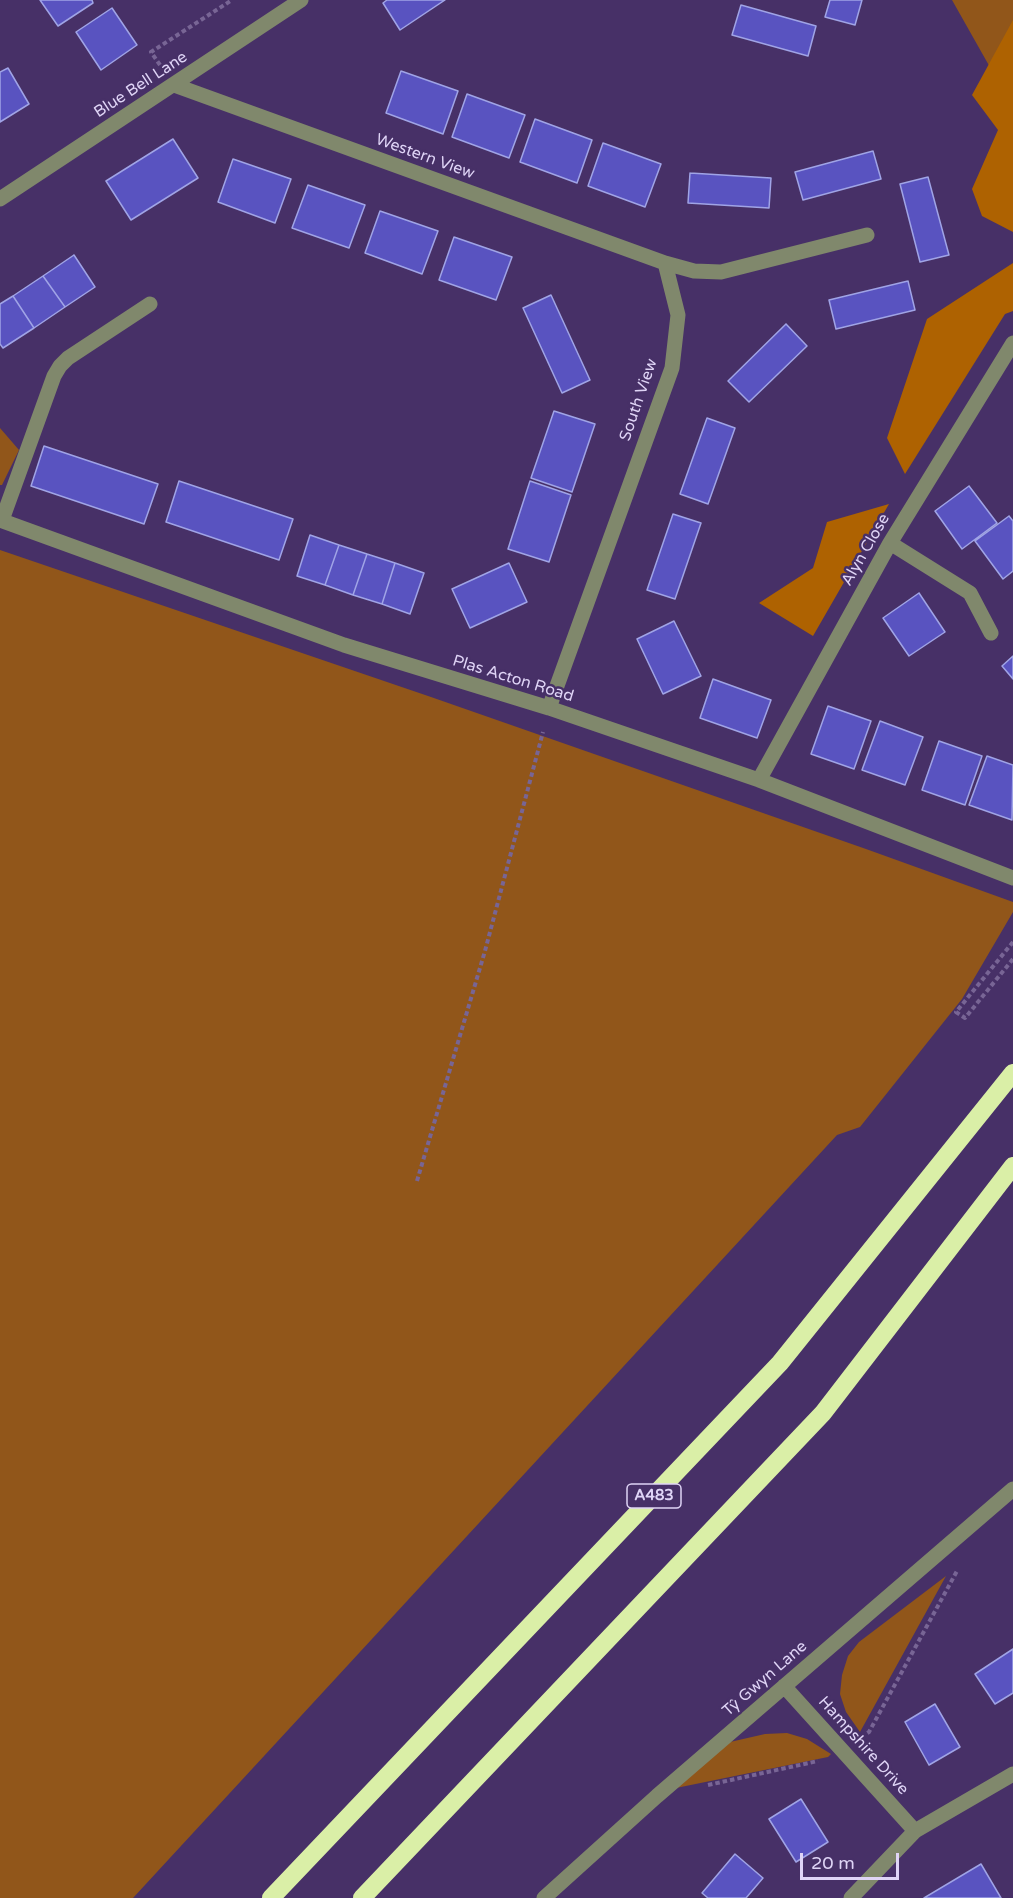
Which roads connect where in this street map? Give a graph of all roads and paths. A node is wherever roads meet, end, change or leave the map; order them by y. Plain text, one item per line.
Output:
1 (232, 0) edge
2 (301, 0) edge
3 (174, 85) junction
4 (0, 199) edge
5 (867, 235) dead end
6 (665, 263) junction
7 (150, 304) dead end
8 (1013, 343) edge
9 (1, 520) edge
10 (890, 543) junction
11 (991, 633) dead end
12 (549, 708) junction
13 (759, 780) junction
14 (1013, 878) edge
15 (1013, 942) edge
16 (1013, 959) edge
17 (1013, 1072) edge
18 (1013, 1166) edge
19 (417, 1181) dead end
20 (1013, 1489) edge
21 (959, 1568) dead end
22 (784, 1686) junction
23 (842, 1750) junction
24 (1013, 1774) edge
25 (703, 1786) dead end
26 (915, 1831) junction
27 (271, 1898) edge
28 (362, 1898) edge
29 (544, 1898) edge
30 (851, 1898) edge

1 - 3 path
2 - 3 street, Blue Bell Lane
3 - 4 street, Blue Bell Lane
3 - 6 street, Western View
5 - 6 street
6 - 12 street, South View
7 - 9 street
8 - 10 street, Alyn Close
9 - 12 street, Plas Acton Road
10 - 11 street
10 - 13 street, Alyn Close
12 - 13 street, Plas Acton Road
12 - 19 path
13 - 14 street, Plas Acton Road
15 - 16 path
17 - 27 highway, A483
18 - 28 highway
20 - 22 street, Tŷ Gwyn Lane
21 - 23 path
22 - 23 street, Hampshire Drive
22 - 29 street, Tŷ Gwyn Lane
23 - 25 path
23 - 26 street, Hampshire Drive
24 - 26 street
26 - 30 street

